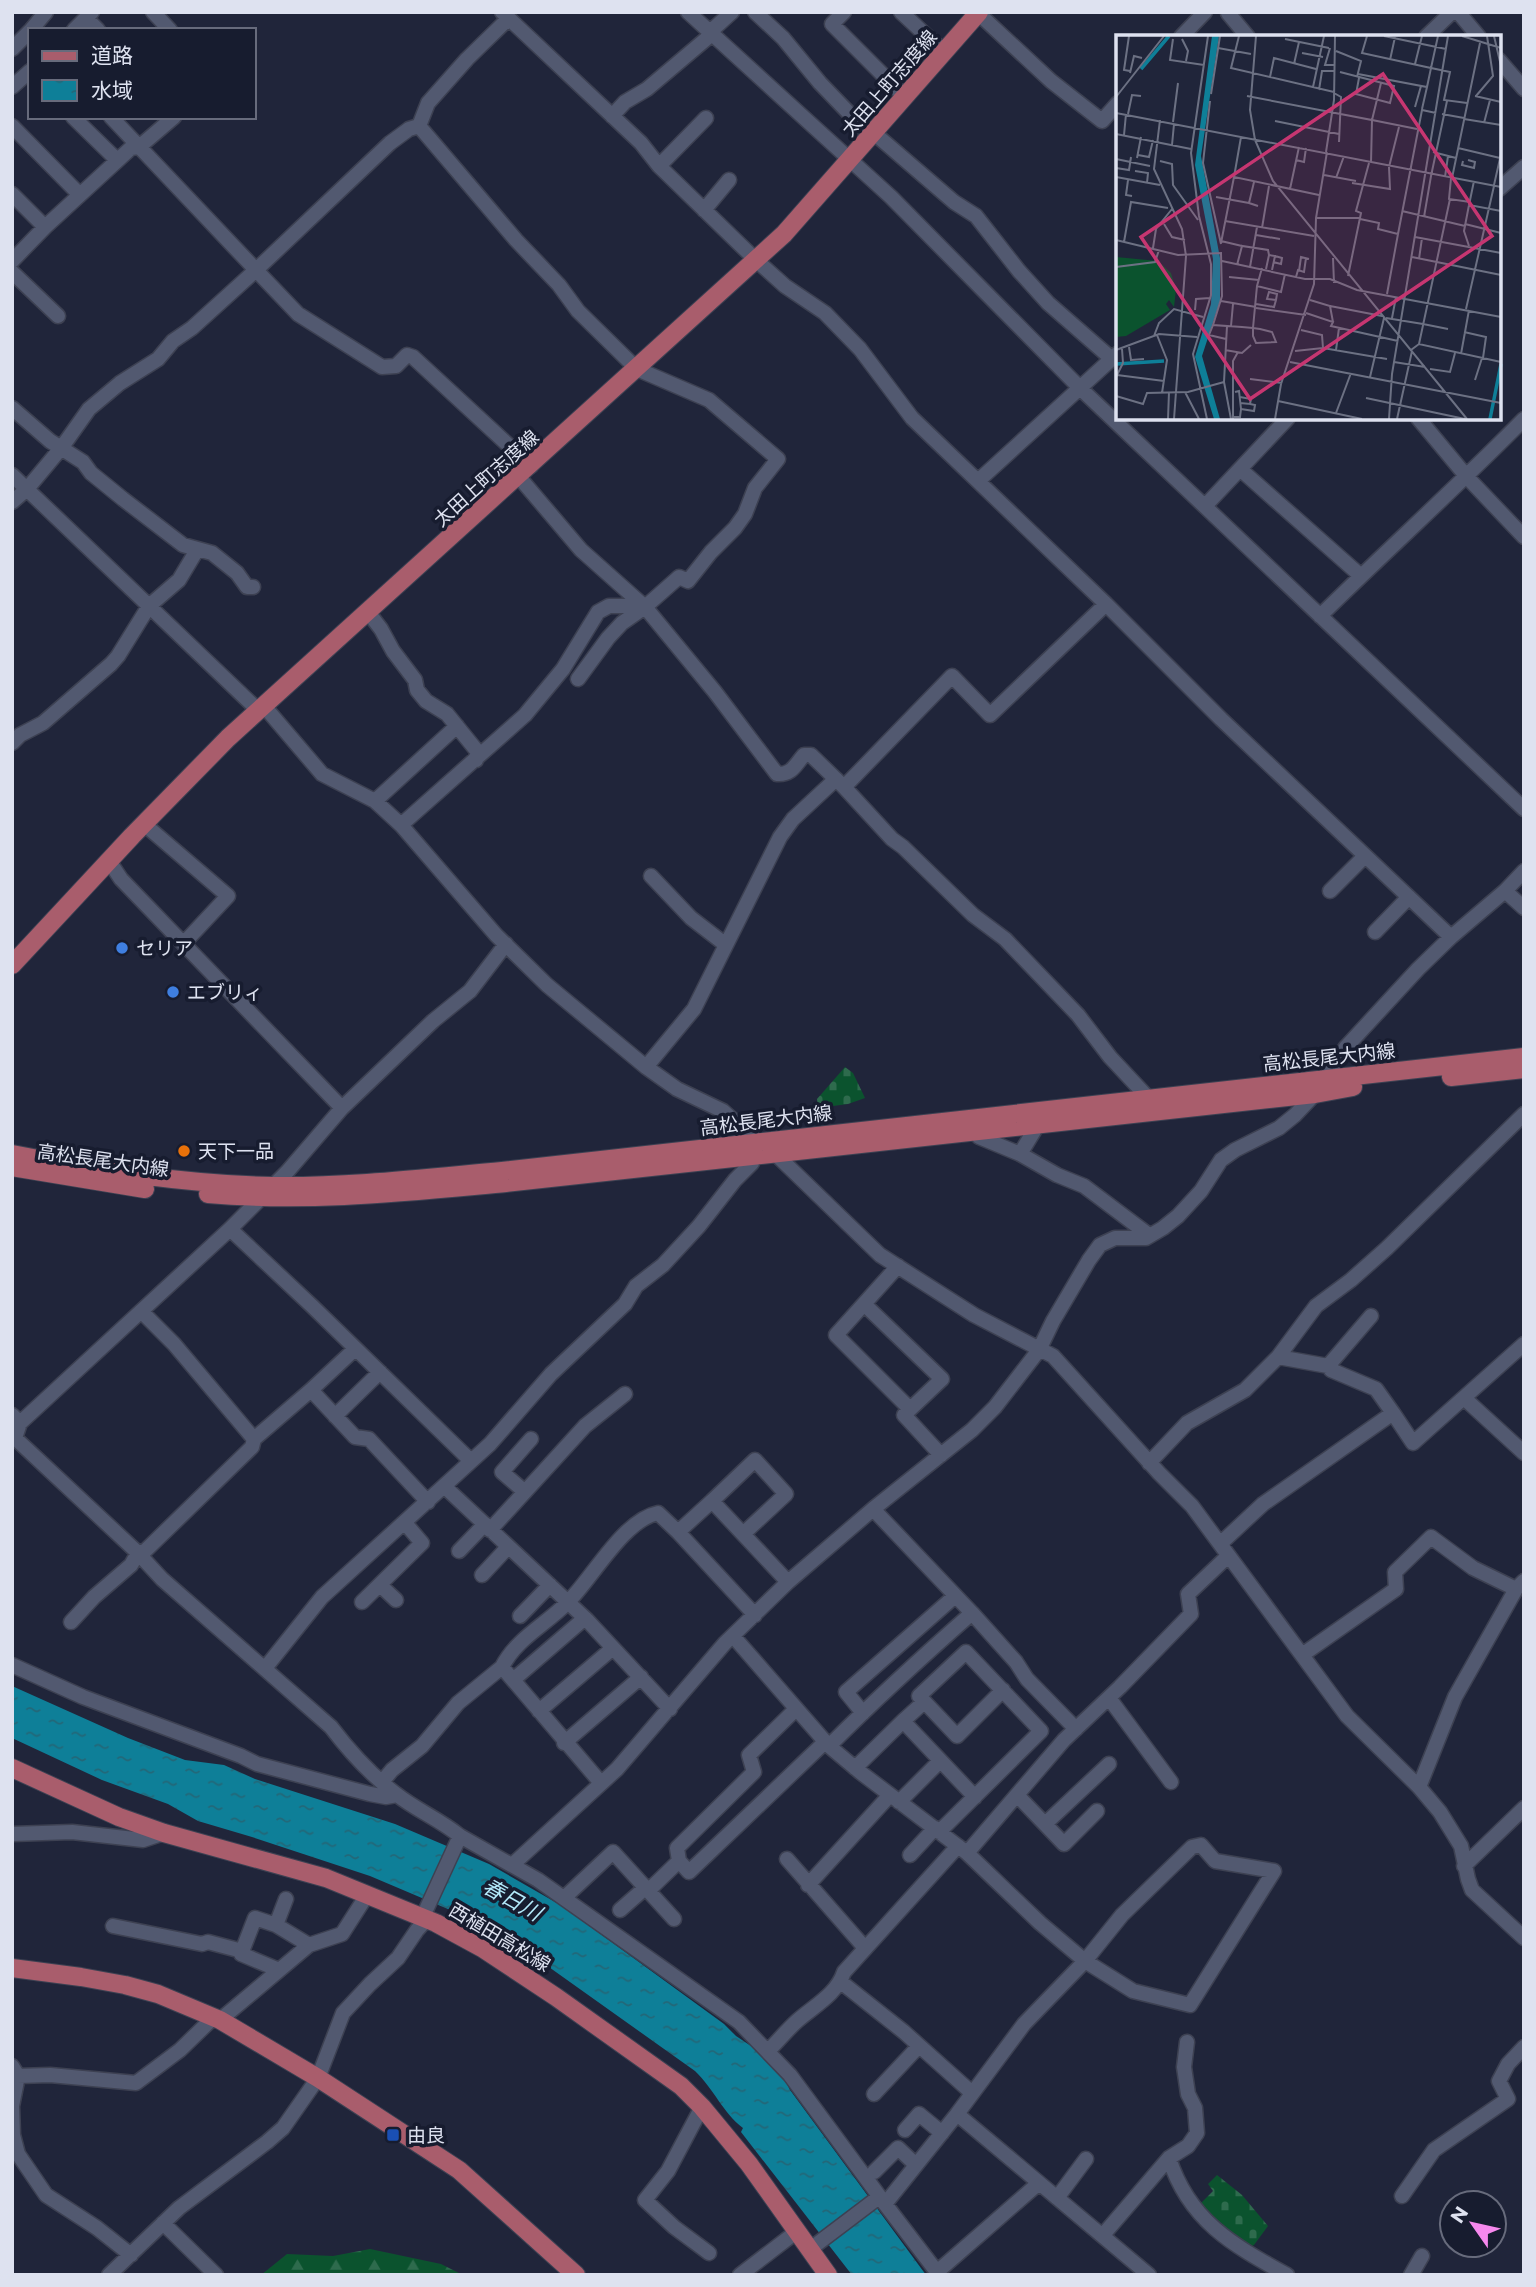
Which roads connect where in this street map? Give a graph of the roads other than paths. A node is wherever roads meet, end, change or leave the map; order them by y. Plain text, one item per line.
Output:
1 (25, 12) edge
2 (47, 12) edge
3 (153, 12) edge
4 (688, 12) edge
5 (732, 12) edge
6 (755, 12) edge
7 (844, 12) edge
8 (1205, 12) edge
9 (1228, 12) edge
10 (1452, 12) edge
11 (1458, 12) edge
12 (903, 13) edge
13 (978, 13) edge
14 (504, 14) edge
15 (89, 15) edge
16 (32, 28) edge
17 (76, 28) edge
18 (168, 28) edge
19 (28, 32) edge
20 (711, 33) junction
21 (1183, 35) edge
22 (1246, 35) edge
23 (1428, 35) edge
24 (1477, 35) edge
25 (12, 49) edge
26 (944, 52) junction
27 (1501, 63) edge
28 (28, 74) edge
29 (12, 88) edge
30 (1524, 89) edge
31 (905, 97) junction
32 (612, 116) junction
33 (706, 118) dead end
34 (75, 119) edge
35 (113, 119) edge
36 (172, 119) edge
37 (1112, 120) edge
38 (12, 126) edge
39 (419, 126) junction
40 (872, 135) junction
41 (139, 147) junction
42 (117, 160) junction
43 (850, 161) junction
44 (659, 166) junction
45 (1524, 167) edge
46 (729, 180) dead end
47 (1501, 187) edge
48 (12, 194) edge
49 (79, 194) junction
50 (704, 210) junction
51 (45, 227) junction
52 (756, 260) junction
53 (12, 261) edge
54 (256, 271) junction
55 (12, 272) edge
56 (58, 316) dead end
57 (1115, 356) edge
58 (637, 369) junction
59 (1081, 389) junction
60 (12, 408) edge
61 (1524, 419) edge
62 (1286, 420) edge
63 (1420, 420) edge
64 (62, 447) junction
65 (1240, 469) junction
66 (525, 471) junction
67 (12, 475) edge
68 (1467, 477) junction
69 (978, 481) junction
70 (27, 489) junction
71 (12, 502) edge
72 (1205, 506) junction
73 (1524, 537) edge
74 (197, 550) junction
75 (1361, 576) junction
76 (253, 587) dead end
77 (1107, 604) junction
78 (149, 606) junction
79 (640, 606) junction
80 (368, 612) junction
81 (1320, 616) junction
82 (578, 679) dead end
83 (261, 708) junction
84 (457, 726) junction
85 (12, 743) edge
86 (476, 760) junction
87 (840, 783) junction
88 (375, 801) junction
89 (1524, 809) edge
90 (144, 824) junction
91 (401, 825) junction
92 (1365, 856) junction
93 (109, 861) junction
94 (1524, 871) edge
95 (651, 876) dead end
96 (1330, 891) dead end
97 (1505, 891) junction
98 (1409, 897) junction
99 (1524, 908) edge
100 (1375, 932) dead end
101 (1451, 937) junction
102 (184, 943) junction
103 (506, 944) junction
104 (726, 945) junction
105 (12, 965) edge
106 (1524, 1057) edge
107 (646, 1067) junction
108 (1524, 1069) edge
109 (1320, 1086) junction
110 (1153, 1103) junction
111 (342, 1108) junction
112 (1524, 1114) edge
113 (1035, 1124) junction
114 (977, 1129) junction
115 (762, 1150) junction
116 (12, 1154) edge
117 (1020, 1154) junction
118 (12, 1167) edge
119 (267, 1192) junction
120 (230, 1229) junction
121 (1146, 1238) junction
122 (898, 1266) junction
123 (864, 1304) junction
124 (141, 1311) junction
125 (1371, 1316) dead end
126 (1524, 1343) edge
127 (355, 1349) junction
128 (1039, 1350) junction
129 (1278, 1357) junction
130 (1328, 1366) junction
131 (380, 1372) junction
132 (311, 1390) junction
133 (625, 1394) dead end
134 (1464, 1398) junction
135 (910, 1409) junction
136 (1393, 1413) junction
137 (335, 1416) junction
138 (16, 1419) edge
139 (254, 1439) junction
140 (531, 1439) dead end
141 (14, 1440) edge
142 (1524, 1453) edge
143 (941, 1455) junction
144 (471, 1461) junction
145 (1150, 1463) junction
146 (445, 1487) junction
147 (525, 1492) junction
148 (712, 1500) junction
149 (428, 1502) junction
150 (873, 1509) junction
151 (405, 1523) junction
152 (488, 1527) junction
153 (678, 1532) junction
154 (743, 1534) junction
155 (509, 1546) junction
156 (459, 1550) dead end
157 (1224, 1550) junction
158 (138, 1553) junction
159 (482, 1575) dead end
160 (788, 1582) junction
161 (380, 1585) junction
162 (550, 1585) junction
163 (1520, 1585) edge
164 (954, 1596) junction
165 (396, 1600) dead end
166 (362, 1602) dead end
167 (568, 1602) junction
168 (972, 1613) junction
169 (755, 1615) junction
170 (520, 1616) dead end
171 (585, 1618) junction
172 (71, 1622) dead end
173 (733, 1636) junction
174 (613, 1648) junction
175 (1302, 1656) junction
176 (12, 1665) edge
177 (502, 1667) junction
178 (266, 1668) junction
179 (641, 1677) junction
180 (513, 1680) junction
181 (1003, 1690) junction
182 (1109, 1698) junction
183 (924, 1702) junction
184 (670, 1709) junction
185 (796, 1709) junction
186 (539, 1711) junction
187 (863, 1713) junction
188 (904, 1721) junction
189 (1076, 1729) junction
190 (564, 1742) junction
191 (827, 1744) junction
192 (940, 1761) junction
193 (1109, 1764) dead end
194 (12, 1768) edge
195 (855, 1768) junction
196 (382, 1782) junction
197 (1171, 1782) dead end
198 (601, 1783) junction
199 (1419, 1787) junction
200 (397, 1795) junction
201 (1017, 1795) junction
202 (975, 1797) junction
203 (895, 1798) junction
204 (1524, 1808) edge
205 (1097, 1811) dead end
206 (1045, 1824) junction
207 (937, 1830) junction
208 (164, 1833) junction
209 (12, 1834) edge
210 (458, 1840) junction
211 (963, 1850) junction
212 (910, 1855) dead end
213 (786, 1859) dead end
214 (678, 1861) junction
215 (513, 1866) junction
216 (1464, 1866) junction
217 (808, 1885) junction
218 (647, 1889) junction
219 (367, 1895) junction
220 (564, 1898) junction
221 (286, 1899) dead end
222 (621, 1910) dead end
223 (428, 1912) junction
224 (674, 1919) dead end
225 (276, 1925) junction
226 (114, 1926) dead end
227 (1524, 1938) edge
228 (309, 1945) junction
229 (865, 1948) junction
230 (243, 1951) junction
231 (1085, 1961) junction
232 (12, 1968) edge
233 (279, 1970) junction
234 (841, 1982) junction
235 (217, 2018) junction
236 (1186, 2042) dead end
237 (919, 2046) junction
238 (1524, 2047) edge
239 (769, 2050) junction
240 (15, 2071) edge
241 (318, 2078) junction
242 (972, 2092) junction
243 (874, 2094) dead end
244 (702, 2107) junction
245 (957, 2114) junction
246 (905, 2130) dead end
247 (942, 2133) junction
248 (1169, 2158) junction
249 (1086, 2160) dead end
250 (916, 2165) junction
251 (874, 2172) dead end
252 (1039, 2183) junction
253 (1402, 2196) dead end
254 (1057, 2197) junction
255 (882, 2200) junction
256 (163, 2223) junction
257 (796, 2232) junction
258 (1103, 2235) junction
259 (809, 2250) junction
260 (709, 2253) dead end
261 (131, 2255) junction
262 (1422, 2256) dead end
263 (109, 2275) edge
264 (216, 2275) edge
265 (576, 2275) edge
266 (740, 2275) edge
267 (828, 2275) edge
268 (1149, 2275) edge
269 (1287, 2275) edge
270 (1411, 2275) edge

1 - 16 street
2 - 16 street
3 - 18 street
4 - 20 street
5 - 20 street
6 - 40 street
7 - 31 street
8 - 21 street
9 - 22 street
10 - 23 street
11 - 24 street
12 - 26 street
13 - 26 main road, 太田上町志度線
13 - 37 street
14 - 32 street
14 - 39 street
15 - 17 street
19 - 25 street
20 - 32 street
20 - 43 street
26 - 31 main road, 太田上町志度線
27 - 30 street
28 - 29 street
31 - 40 main road, 太田上町志度線
32 - 44 street
33 - 44 street
34 - 42 street
35 - 41 street
36 - 41 street
38 - 49 street
39 - 54 street
39 - 58 street
40 - 43 main road, 太田上町志度線
40 - 57 street
41 - 42 street
41 - 54 street
42 - 49 street
43 - 52 main road, 太田上町志度線
43 - 59 street
44 - 50 street
45 - 47 street
46 - 50 street
48 - 51 street
49 - 51 street
50 - 52 street
51 - 53 street
52 - 58 main road, 太田上町志度線
52 - 69 street
54 - 64 street
54 - 66 street
55 - 56 street
57 - 59 street
58 - 66 main road, 太田上町志度線
58 - 79 street
59 - 69 street
59 - 72 street
60 - 64 street
61 - 68 street
62 - 65 street
63 - 68 street
64 - 70 street
64 - 74 street
65 - 72 street
65 - 75 street
66 - 79 street
66 - 80 main road, 太田上町志度線
67 - 70 street
68 - 73 street
68 - 75 street
69 - 77 street
70 - 71 street
70 - 78 street
72 - 81 street
74 - 76 street
74 - 78 street
75 - 81 street
77 - 87 street
77 - 92 street
78 - 83 street
78 - 85 street
79 - 82 street
79 - 86 street
79 - 87 street
80 - 83 main road, 太田上町志度線
80 - 84 street
81 - 89 street
83 - 88 street
83 - 90 main road, 太田上町志度線
84 - 86 street
84 - 88 street
86 - 91 street
87 - 104 street
87 - 110 street
88 - 91 street
90 - 93 main road, 太田上町志度線
90 - 102 street
91 - 103 street
92 - 96 street
92 - 98 street
93 - 102 street
93 - 105 main road, 太田上町志度線
94 - 97 street
95 - 104 street
97 - 99 street
97 - 101 street
98 - 100 street
98 - 101 street
101 - 109 street
102 - 111 street
103 - 107 street
103 - 111 street
104 - 107 street
106 - 109 main road, 高松長尾大内線
107 - 115 street
108 - 109 main road, 高松長尾大内線
109 - 110 main road, 高松長尾大内線
109 - 121 street
110 - 113 main road, 高松長尾大内線
110 - 115 main road, 高松長尾大内線
111 - 119 street
112 - 129 street
113 - 114 main road, 高松長尾大内線
113 - 117 street
114 - 115 main road, 高松長尾大内線
114 - 117 street
115 - 119 main road, 高松長尾大内線
115 - 122 street
115 - 144 street
116 - 119 main road, 高松長尾大内線
117 - 121 street
118 - 119 main road, 高松長尾大内線
119 - 120 street
120 - 124 street
120 - 127 street
121 - 128 street
122 - 123 street
122 - 128 street
123 - 135 street
123 - 135 street
124 - 138 street
124 - 139 street
125 - 130 street
126 - 134 street
127 - 131 street
127 - 132 street
128 - 143 street
128 - 145 street
129 - 130 street
129 - 145 street
130 - 136 street
131 - 137 street
131 - 144 street
132 - 137 street
132 - 139 street
133 - 147 street
134 - 136 street
134 - 142 street
135 - 143 street
136 - 157 street
137 - 149 street
138 - 141 street
139 - 158 street
140 - 147 street
141 - 158 street
143 - 150 street
144 - 146 street
145 - 157 street
146 - 149 street
146 - 152 street
147 - 152 street
148 - 153 street
148 - 154 street
148 - 154 street
149 - 151 street
150 - 160 street
150 - 164 street
151 - 161 street
151 - 178 street
152 - 155 street
152 - 156 street
153 - 167 street
153 - 169 street
154 - 160 street
155 - 159 street
155 - 162 street
157 - 175 street
157 - 182 street
158 - 172 street
158 - 178 street
160 - 169 street
161 - 165 street
161 - 166 street
162 - 167 street
162 - 170 street
163 - 175 street
163 - 199 street
164 - 168 street
164 - 187 street
167 - 171 street
167 - 177 street
168 - 187 street
168 - 189 street
169 - 173 street
171 - 174 street
171 - 180 street
173 - 184 street
173 - 185 street
174 - 179 street
174 - 186 street
175 - 199 street
176 - 200 street
177 - 180 street
177 - 196 street
178 - 196 street
179 - 184 street
179 - 190 street
180 - 186 street
181 - 183 street
181 - 183 street
181 - 202 street
182 - 189 street
182 - 197 street
183 - 188 street
184 - 198 street
185 - 191 street
185 - 214 street
186 - 190 street
187 - 191 street
188 - 192 street
188 - 195 street
189 - 201 street
190 - 198 street
191 - 195 street
191 - 214 street
192 - 202 street
192 - 203 street
193 - 206 street
194 - 208 main road, 西植田高松線
195 - 203 street
196 - 200 street
198 - 215 street
199 - 216 street
200 - 210 street
201 - 206 street
201 - 211 street
202 - 207 street
203 - 207 street
203 - 217 street
204 - 216 street
205 - 206 street
207 - 211 street
207 - 212 street
208 - 209 street
208 - 219 main road, 西植田高松線
210 - 215 street
210 - 223 street
211 - 229 street
211 - 231 street
213 - 217 street
214 - 218 street
215 - 220 street
216 - 227 street
217 - 229 street
218 - 220 street
218 - 222 street
218 - 224 street
219 - 223 main road, 西植田高松線
219 - 228 street
220 - 239 street
221 - 225 street
223 - 241 street
223 - 244 main road, 西植田高松線
225 - 228 street
225 - 230 street
226 - 230 street
228 - 233 street
229 - 234 street
230 - 233 street
231 - 231 street
231 - 242 street
232 - 235 main road
233 - 235 street
234 - 237 street
234 - 239 street
235 - 240 street
235 - 241 main road
236 - 248 street
237 - 242 street
237 - 243 street
238 - 253 street
239 - 255 street
240 - 261 street
241 - 256 street
241 - 265 main road
242 - 245 street
244 - 257 main road, 西植田高松線
244 - 260 street
245 - 247 street
245 - 252 street
246 - 247 street
247 - 250 street
248 - 258 street
248 - 269 street
249 - 254 street
250 - 251 street
250 - 255 street
252 - 254 street
252 - 255 street
254 - 258 street
255 - 259 street
256 - 261 street
256 - 264 street
257 - 259 main road, 西植田高松線
257 - 266 street
258 - 268 street
259 - 267 main road, 西植田高松線
261 - 263 street
262 - 270 street

